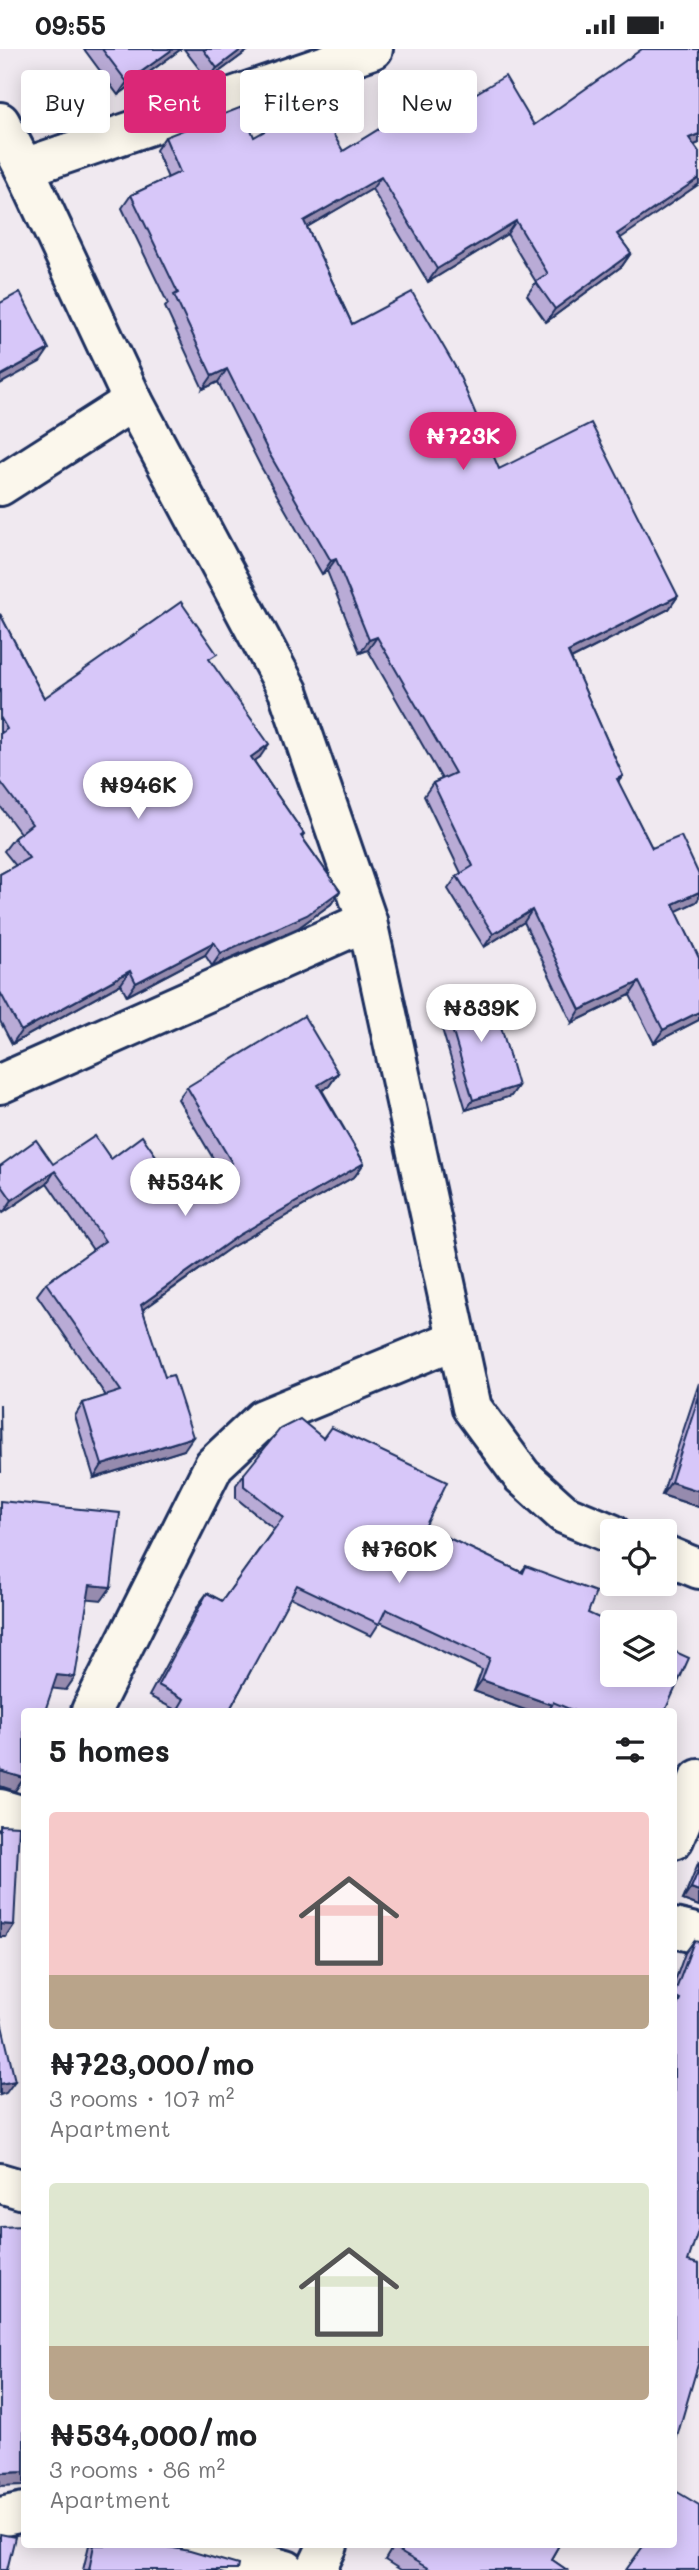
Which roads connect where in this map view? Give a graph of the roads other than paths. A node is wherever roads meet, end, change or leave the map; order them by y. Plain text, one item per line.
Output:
1 (373, 49) edge
2 (0, 122) edge
3 (24, 167) junction
4 (133, 401) junction
5 (0, 486) edge
6 (367, 921) junction
7 (2, 1079) edge
8 (457, 1339) junction
9 (600, 1529) edge
10 (677, 1560) edge
11 (699, 1569) edge
12 (92, 1708) edge
13 (699, 1779) edge
14 (0, 1809) edge
15 (21, 1815) edge
16 (677, 1832) edge
17 (677, 1929) edge
18 (699, 1934) edge
19 (0, 2183) edge
20 (21, 2189) edge
21 (21, 2513) edge
22 (0, 2517) edge
23 (204, 2548) edge
24 (327, 2548) edge
25 (286, 2570) edge
26 (317, 2570) edge

1 - 3 street
2 - 3 street
3 - 4 street
4 - 5 street
4 - 6 street
6 - 7 street
6 - 8 street
8 - 9 street
8 - 12 street
10 - 11 street
13 - 16 street
14 - 15 street
17 - 18 street
19 - 20 street
21 - 22 street
23 - 25 street
24 - 26 street

